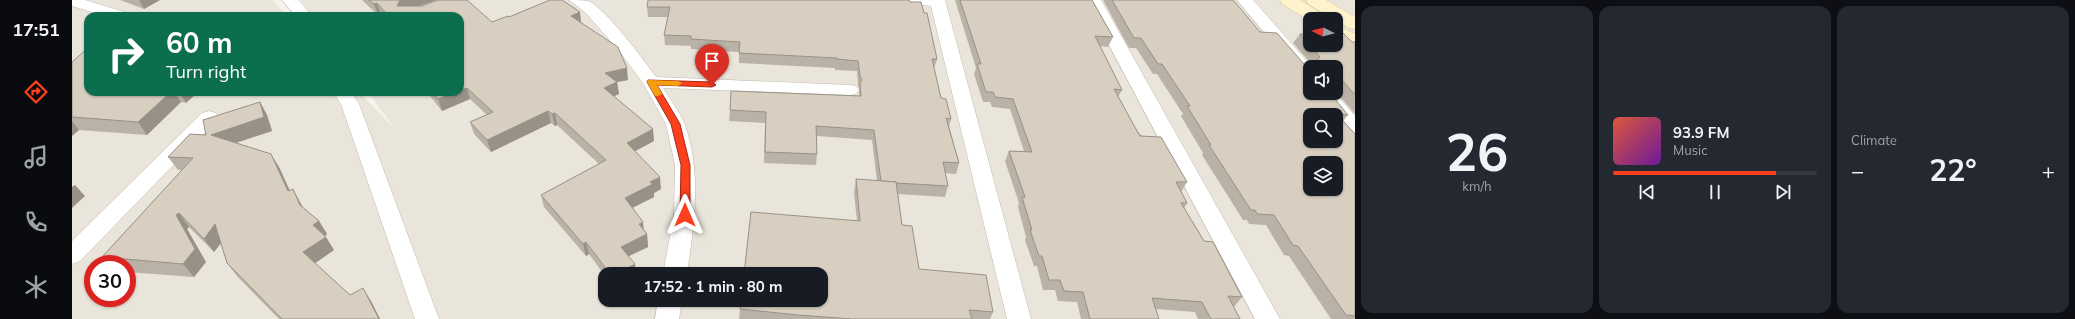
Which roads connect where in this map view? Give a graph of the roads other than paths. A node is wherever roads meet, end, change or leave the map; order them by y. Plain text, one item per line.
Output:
1 (290, 0) edge
2 (577, 0) edge
3 (914, 0) edge
4 (1093, 0) edge
5 (1245, 0) edge
6 (1288, 0) edge
7 (1314, 0) edge
8 (72, 1) edge
9 (937, 1) edge
10 (109, 12) edge
11 (300, 12) edge
12 (1307, 12) edge
13 (1355, 24) edge
14 (1343, 34) edge
15 (1355, 42) edge
16 (1303, 68) edge
17 (651, 82) junction
18 (850, 90) dead end
19 (345, 96) edge
20 (1331, 100) edge
21 (209, 117) edge
22 (1355, 128) edge
23 (72, 255) edge
24 (676, 267) edge
25 (669, 307) edge
26 (427, 319) edge
27 (667, 319) edge
28 (1019, 319) edge
29 (1268, 319) edge

1 - 11 street
2 - 17 street
3 - 9 street
4 - 29 street
5 - 16 street
6 - 12 main road
7 - 13 main road
8 - 10 street
9 - 28 street
14 - 15 main road
17 - 18 street
17 - 24 street
19 - 26 street
20 - 22 street
21 - 23 street
25 - 27 street

